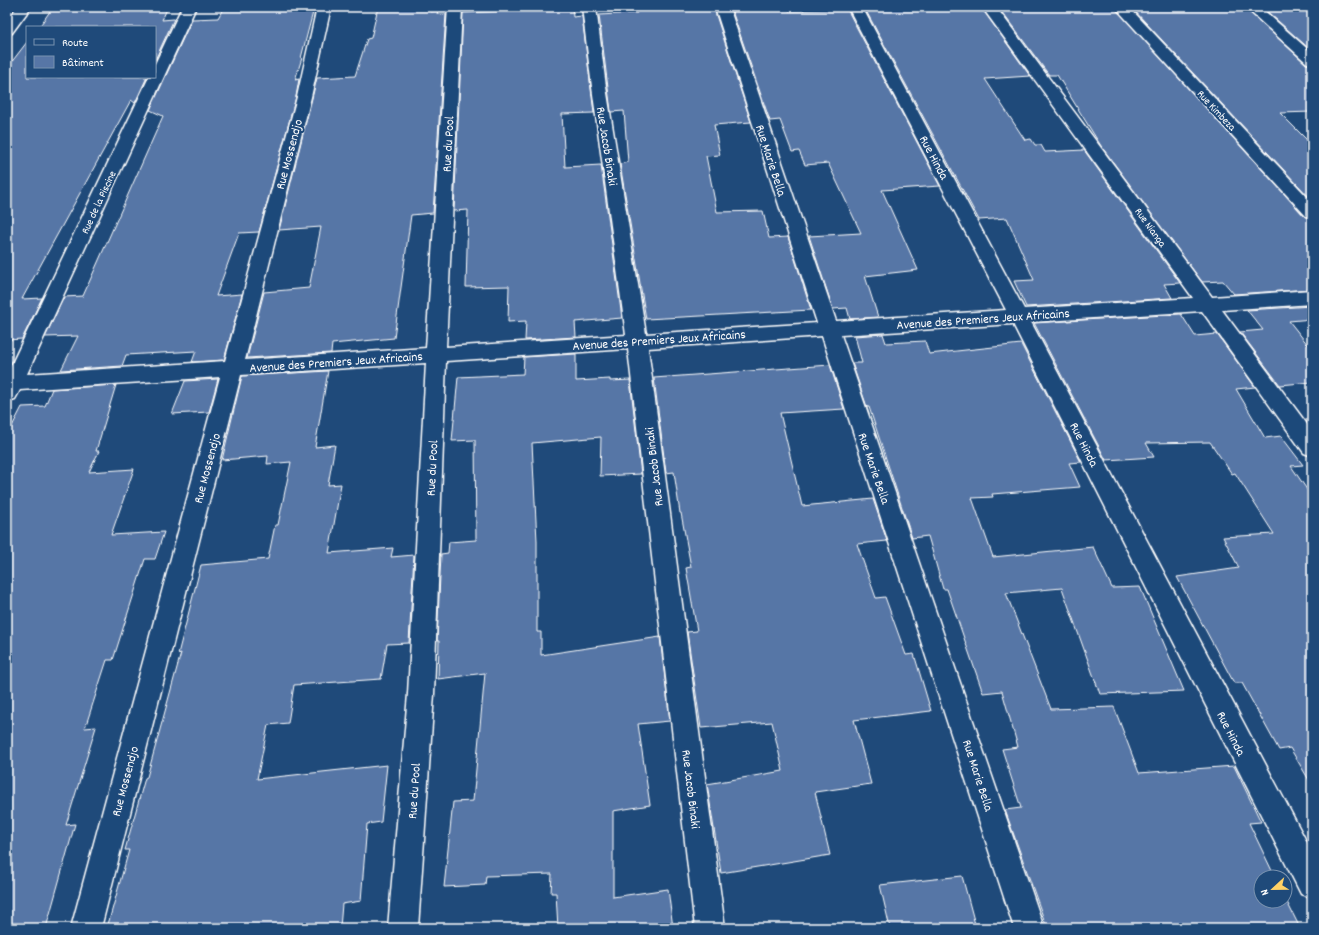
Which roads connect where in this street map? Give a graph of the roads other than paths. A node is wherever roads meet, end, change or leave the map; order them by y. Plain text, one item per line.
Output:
1 (24, 7) edge
2 (189, 7) edge
3 (324, 7) edge
4 (455, 7) edge
5 (589, 7) edge
6 (722, 7) edge
7 (855, 7) edge
8 (989, 7) edge
9 (1122, 7) edge
10 (1252, 7) edge
11 (7, 30) edge
12 (1312, 60) edge
13 (156, 77) edge
14 (155, 78) edge
15 (1312, 212) edge
16 (1312, 296) edge
17 (1208, 304) junction
18 (1019, 315) junction
19 (827, 328) junction
20 (637, 341) junction
21 (436, 354) junction
22 (232, 369) junction
23 (9, 387) edge
24 (1312, 447) edge
25 (1312, 883) edge
26 (86, 928) edge
27 (403, 928) edge
28 (710, 928) edge
29 (1029, 928) edge

1 - 11 street
2 - 13 street, Rue de la Piscine
3 - 22 street, Rue Mossendjo
4 - 21 street, Rue du Pool
5 - 20 street, Rue Jacob Binaki
6 - 19 street, Rue Marie Bella
7 - 18 street, Rue Hinda
8 - 17 street, Rue Nianga
9 - 15 street, Rue Kimbeza
10 - 12 street
14 - 23 street, Rue de la Piscine
16 - 17 street, Avenue des Premiers Jeux Africains
17 - 18 street, Avenue des Premiers Jeux Africains
17 - 24 street, Rue Nianga
18 - 19 street, Avenue des Premiers Jeux Africains
18 - 25 street, Rue Hinda
19 - 20 street, Avenue des Premiers Jeux Africains
19 - 29 street, Rue Marie Bella
20 - 21 street, Avenue des Premiers Jeux Africains
20 - 28 street, Rue Jacob Binaki
21 - 22 street, Avenue des Premiers Jeux Africains
21 - 27 street, Rue du Pool
22 - 23 street, Avenue des Premiers Jeux Africains
22 - 26 street, Rue Mossendjo

